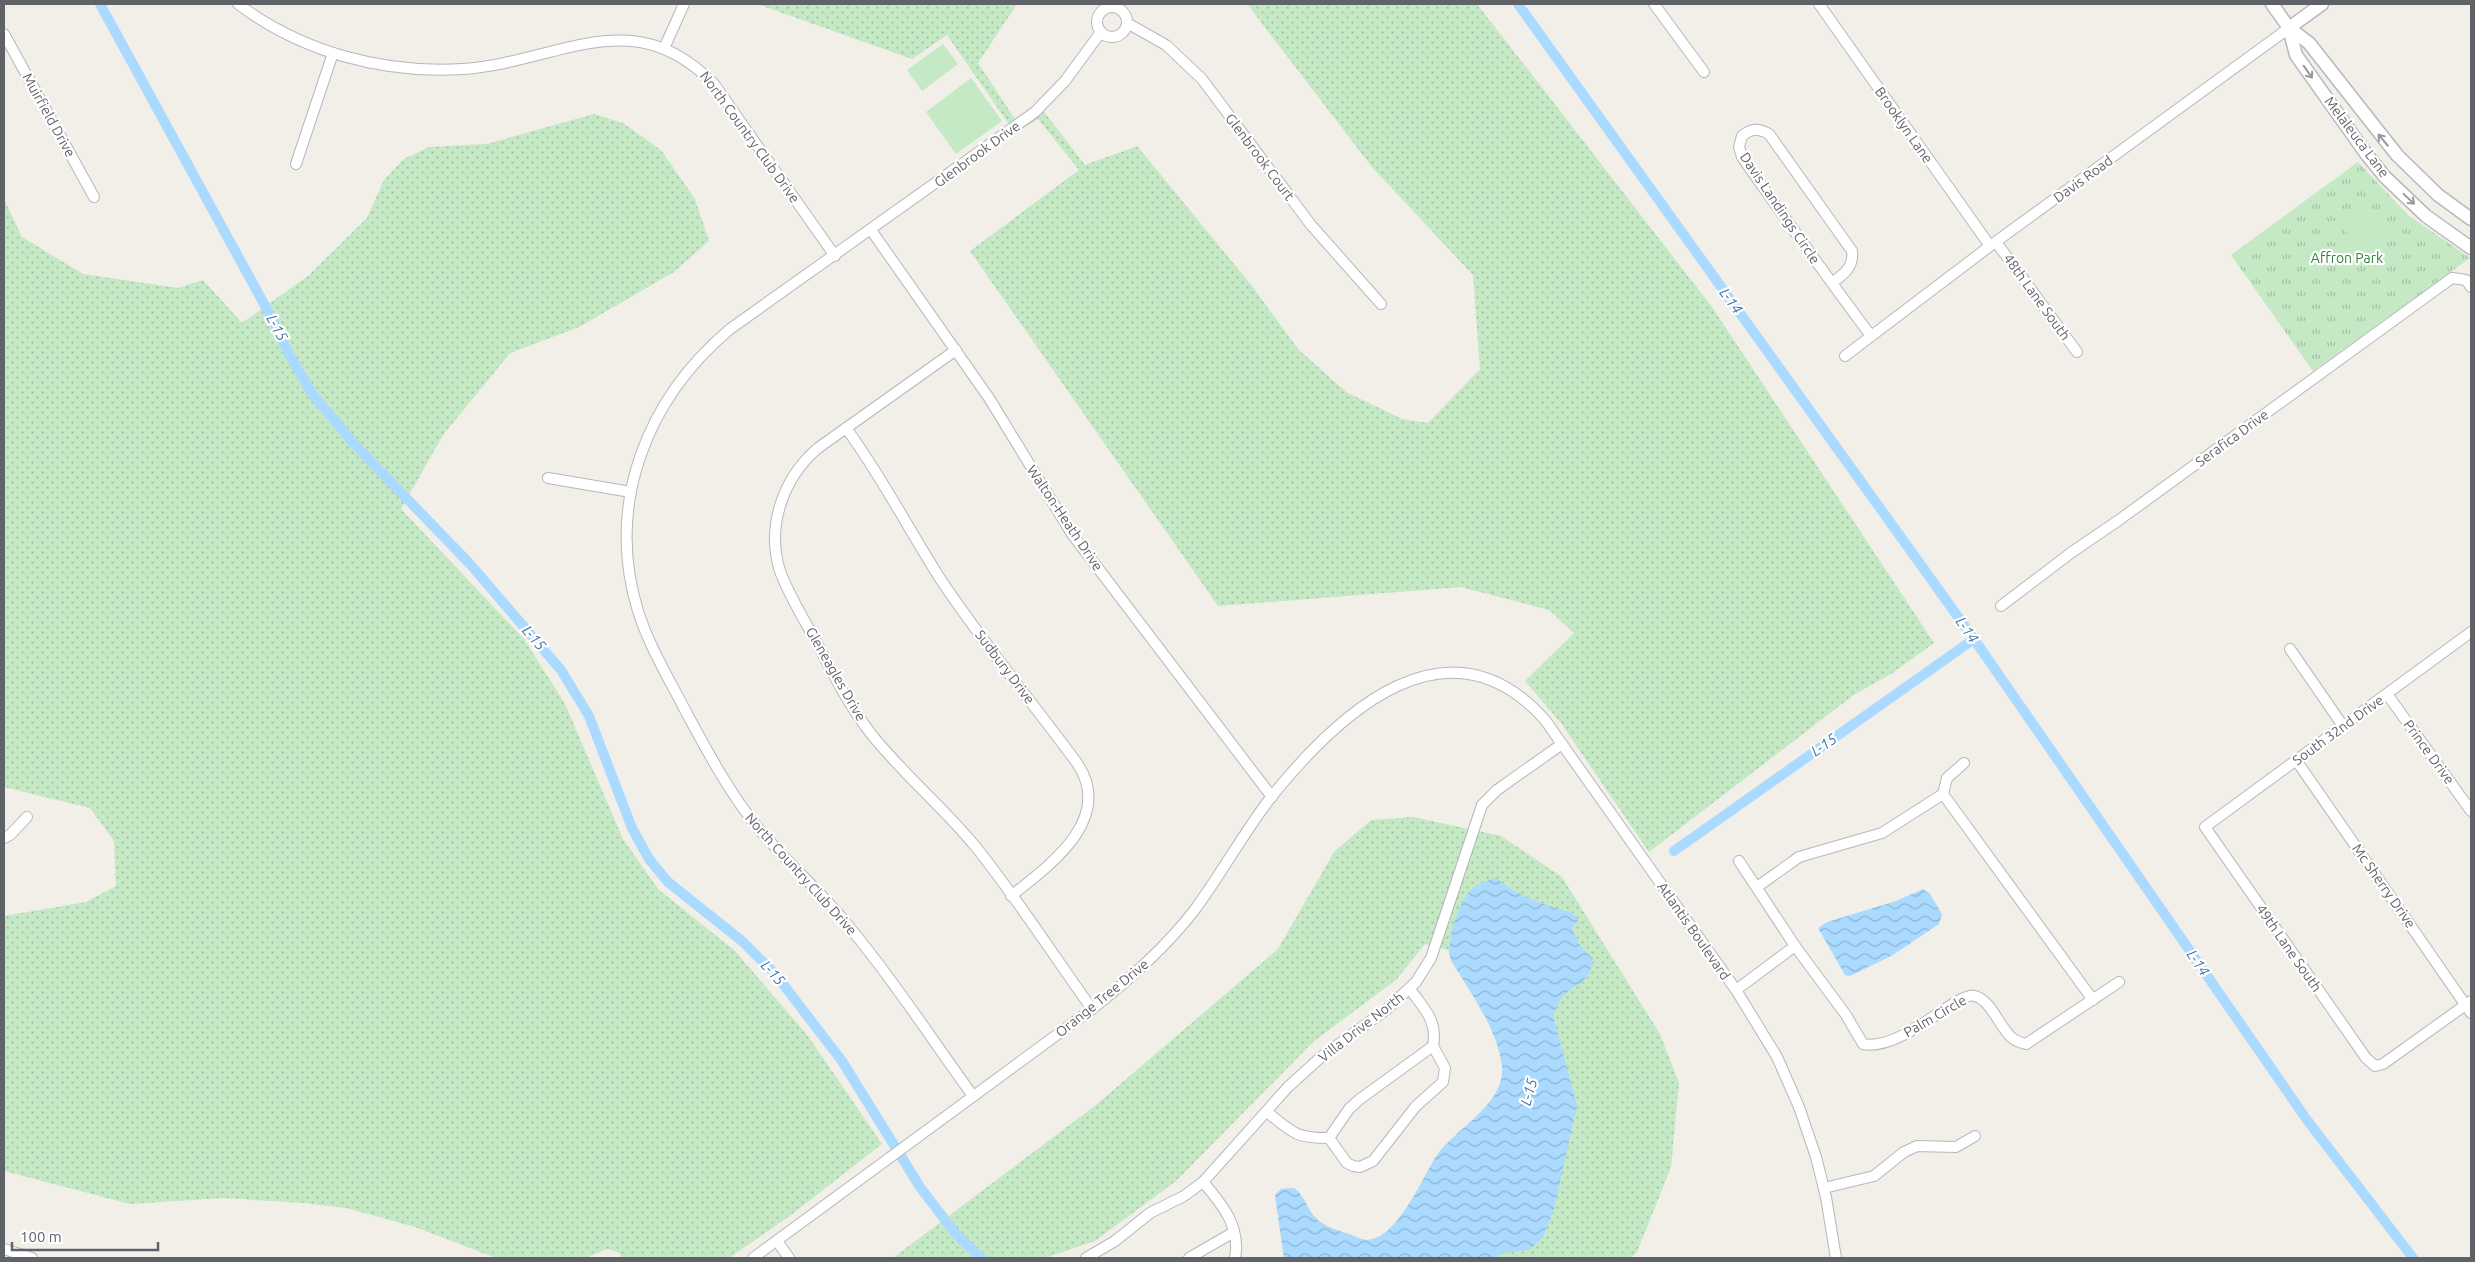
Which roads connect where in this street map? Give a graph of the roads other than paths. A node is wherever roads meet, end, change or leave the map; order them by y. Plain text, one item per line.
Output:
1 (238, 4) edge
2 (684, 4) edge
3 (1654, 4) edge
4 (1819, 4) edge
5 (2272, 4) edge
6 (2322, 4) edge
7 (1106, 6) edge
8 (1127, 23) junction
9 (2289, 28) junction
10 (1101, 32) junction
11 (4, 34) edge
12 (666, 44) junction
13 (333, 53) junction
14 (1704, 72) dead end
15 (296, 164) dead end
16 (94, 197) dead end
17 (2471, 218) edge
18 (872, 230) junction
19 (1993, 244) junction
20 (2471, 248) edge
21 (835, 256) junction
22 (1832, 283) junction
23 (2469, 284) edge
24 (1381, 304) dead end
25 (1871, 336) junction
26 (956, 350) junction
27 (2078, 352) dead end
28 (1845, 356) dead end
29 (846, 428) junction
30 (548, 478) dead end
31 (631, 492) junction
32 (2001, 606) dead end
33 (2471, 632) edge
34 (2290, 649) dead end
35 (1456, 673) joint
36 (2387, 694) junction
37 (2343, 726) junction
38 (1562, 744) junction
39 (2296, 760) junction
40 (1964, 764) dead end
41 (1944, 794) junction
42 (1272, 797) junction
43 (2471, 811) edge
44 (28, 818) dead end
45 (2205, 827) joint
46 (4, 838) edge
47 (1739, 861) dead end
48 (1757, 887) junction
49 (1011, 896) junction
50 (1795, 946) junction
51 (2119, 982) dead end
52 (1410, 989) junction
53 (1736, 990) junction
54 (2093, 1000) junction
55 (2469, 1006) edge
56 (1092, 1009) junction
57 (1433, 1046) junction
58 (973, 1096) junction
59 (1267, 1112) junction
60 (1975, 1136) dead end
61 (1329, 1138) junction
62 (1203, 1182) junction
63 (1824, 1188) junction
64 (1234, 1232) junction
65 (777, 1241) junction
66 (4, 1249) edge
67 (759, 1256) edge
68 (1093, 1257) edge
69 (31, 1258) edge
70 (789, 1258) edge
71 (1190, 1258) edge
72 (1235, 1258) edge
73 (1836, 1258) edge

1 - 13 street, North Country Club Drive
2 - 12 street
3 - 14 street
4 - 19 street, Brooklyn Lane
5 - 9 street, Melaleuca Lane
6 - 9 street, Davis Road
7 - 8 street
7 - 10 street
8 - 10 street
8 - 24 street, Glenbrook Court
17 -> 9 street, Melaleuca Lane
9 - 19 street, Davis Road
9 -> 20 street, Melaleuca Lane
10 - 18 street, Glenbrook Drive
11 - 16 street, Muirfield Drive
12 - 13 street, North Country Club Drive
12 - 21 street, North Country Club Drive
13 - 15 street
18 - 21 street, Glenbrook Drive
18 - 26 street, Walton-Heath Drive
19 - 25 street, Davis Road
19 - 27 street, 48th Lane South
21 - 31 street, North Country Club Drive
22 - 22 street, Davis Landings Circle
22 - 25 street, Davis Landings Circle
23 - 32 street, Serafica Drive
25 - 28 street, Davis Road
26 - 29 street, Gleneagles Drive
26 - 42 street, Walton-Heath Drive
29 - 49 street, Gleneagles Drive
29 - 49 street, Sudbury Drive
30 - 31 street
31 - 58 street, North Country Club Drive
33 - 36 street, South 32nd Drive
34 - 37 street
35 - 38 street, Atlantis Boulevard
35 - 42 street, Orange Tree Drive
36 - 37 street, South 32nd Drive
36 - 43 street, Prince Drive
37 - 39 street, South 32nd Drive
38 - 52 street, Villa Drive North
38 - 53 street, Atlantis Boulevard
39 - 45 street, South 32nd Drive
39 - 55 street, Mc Sherry Drive
40 - 41 street
41 - 48 street
41 - 54 street
42 - 56 street, Orange Tree Drive
44 - 46 street
45 - 55 street, 49th Lane South
47 - 48 street, Palm Circle
48 - 50 street, Palm Circle
49 - 56 street, Gleneagles Drive
50 - 53 street
50 - 54 street, Palm Circle
51 - 54 street, Palm Circle
52 - 57 street
52 - 59 street, Villa Drive North
53 - 63 street, Atlantis Boulevard
56 - 58 street, Orange Tree Drive
57 - 61 street
57 - 61 street
58 - 65 street, Orange Tree Drive
59 - 61 street
59 - 62 street, Villa Drive North
60 - 63 street
62 - 64 street
62 - 68 street, Villa Drive North
63 - 73 street, Atlantis Boulevard
64 - 71 street
64 - 72 street
65 - 67 street, Orange Tree Drive
65 - 70 street
66 - 69 street

